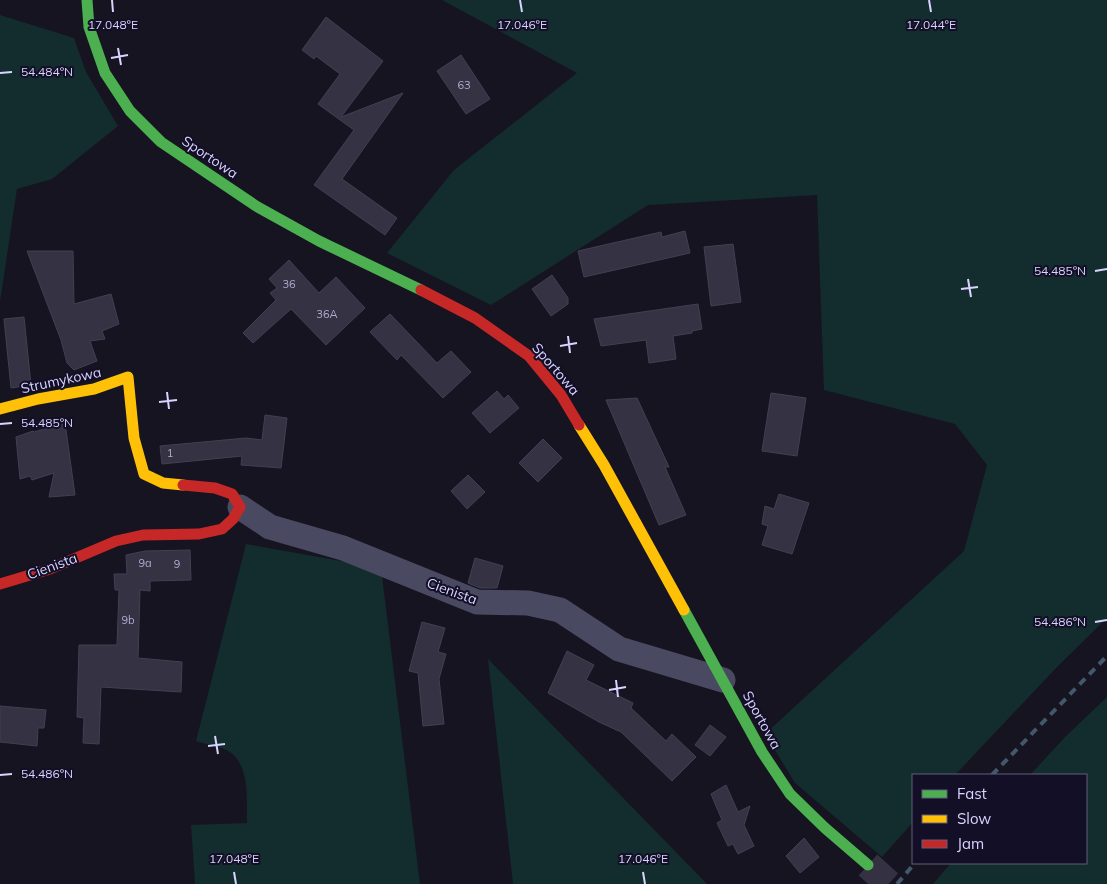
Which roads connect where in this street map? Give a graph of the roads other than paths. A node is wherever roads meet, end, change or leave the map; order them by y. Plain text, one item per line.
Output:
1 (88, 0) edge
2 (128, 377) joint
3 (0, 409) edge
4 (240, 506) junction
5 (0, 584) edge
6 (723, 680) junction
7 (868, 865) tunnel mouth

1 - 6 street, Sportowa
2 - 3 street, Strumykowa
2 - 4 street, Cienista
4 - 5 street, Cienista
4 - 6 street, Cienista
6 - 7 street, Sportowa

